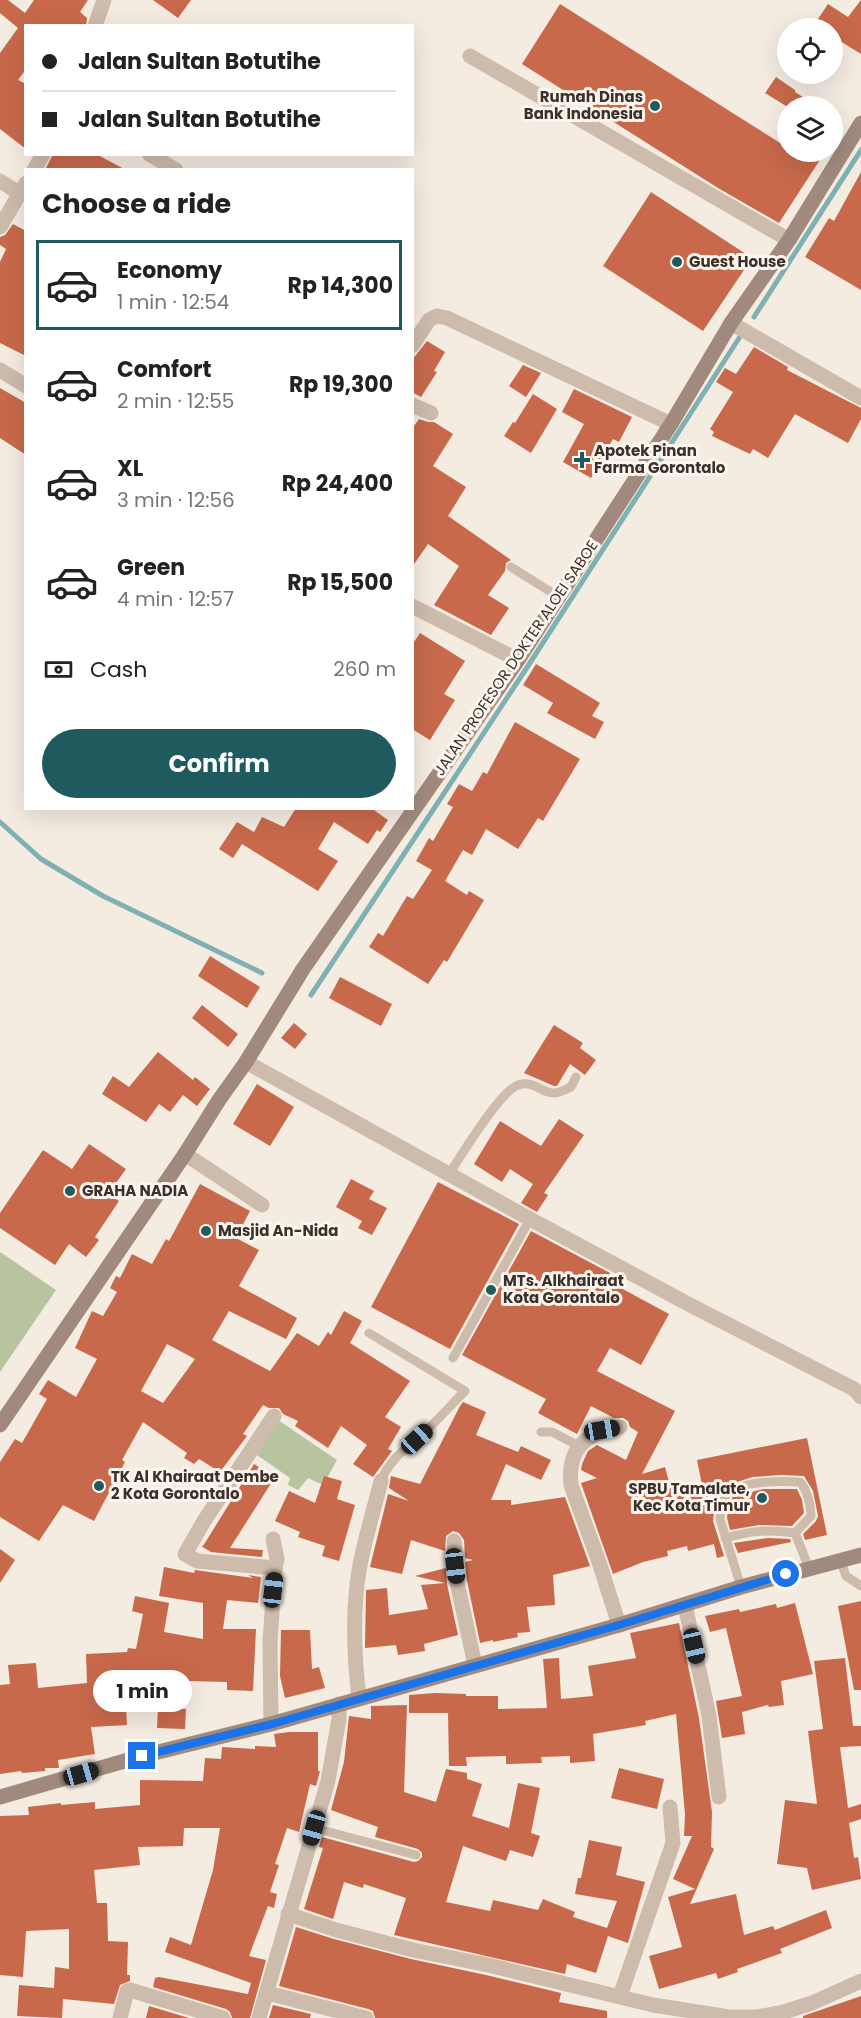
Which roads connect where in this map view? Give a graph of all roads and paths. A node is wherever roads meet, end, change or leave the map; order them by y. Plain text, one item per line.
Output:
1 (104, 0) edge
2 (96, 24) edge
3 (470, 56) dead end
4 (861, 123) edge
5 (152, 156) edge
6 (172, 168) edge
7 (0, 181) edge
8 (22, 188) edge
9 (0, 227) edge
10 (789, 240) junction
11 (731, 323) junction
12 (414, 342) edge
13 (0, 370) edge
14 (24, 385) edge
15 (861, 398) edge
16 (414, 406) edge
17 (431, 413) dead end
18 (670, 424) junction
19 (511, 567) dead end
20 (559, 597) junction
21 (414, 607) edge
22 (519, 660) junction
23 (246, 1062) junction
24 (576, 1077) dead end
25 (185, 1154) junction
26 (449, 1174) junction
27 (262, 1205) dead end
28 (530, 1219) junction
29 (369, 1333) dead end
30 (453, 1358) dead end
31 (861, 1397) edge
32 (274, 1416) dead end
33 (0, 1425) edge
34 (620, 1427) dead end
35 (541, 1432) dead end
36 (579, 1446) junction
37 (381, 1481) joint
38 (795, 1533) junction
39 (725, 1538) junction
40 (273, 1539) dead end
41 (454, 1541) dead end
42 (861, 1555) edge
43 (841, 1562) junction
44 (275, 1568) junction
45 (809, 1568) junction
46 (861, 1586) edge
47 (741, 1587) junction
48 (685, 1605) junction
49 (619, 1625) junction
50 (475, 1665) junction
51 (359, 1698) junction
52 (339, 1704) junction
53 (272, 1724) junction
54 (0, 1797) edge
55 (719, 1797) dead end
56 (670, 1807) dead end
57 (314, 1828) junction
58 (416, 1855) dead end
59 (288, 1914) junction
60 (861, 1981) edge
61 (267, 1993) junction
62 (620, 1996) junction
63 (120, 2018) edge
64 (223, 2018) edge
65 (258, 2018) edge
66 (366, 2018) edge

1 - 2 street
3 - 10 street
4 - 10 street, JALAN PROFESOR DOKTER ALOEI SABOE
5 - 6 street
7 - 8 street
8 - 9 street
10 - 11 street, JALAN PROFESOR DOKTER ALOEI SABOE
11 - 15 street
11 - 18 street, JALAN PROFESOR DOKTER ALOEI SABOE
12 - 18 street
13 - 14 street
16 - 17 street
18 - 20 street, JALAN PROFESOR DOKTER ALOEI SABOE
19 - 20 lane
20 - 22 street, JALAN PROFESOR DOKTER ALOEI SABOE
21 - 22 street
22 - 23 street, JALAN PROFESOR DOKTER ALOEI SABOE
23 - 25 street, JALAN PROFESOR DOKTER ALOEI SABOE
23 - 26 street
24 - 26 lane
25 - 27 street
25 - 33 street, JALAN PROFESOR DOKTER ALOEI SABOE
26 - 28 street
28 - 30 lane
28 - 31 street
29 - 37 lane
32 - 44 street
34 - 36 street
35 - 36 lane
36 - 49 street
37 - 51 street
38 - 39 lane
38 - 39 lane
38 - 45 lane
39 - 47 lane
40 - 44 street
41 - 50 street
42 - 43 street
43 - 45 street
43 - 46 lane
44 - 53 street
45 - 47 street
47 - 48 street
48 - 49 street
48 - 55 street
49 - 50 street
50 - 51 street
51 - 52 street
52 - 53 street
52 - 57 street
53 - 54 street
56 - 62 street
57 - 58 lane
57 - 59 street
59 - 61 street
59 - 62 street
60 - 62 street
61 - 65 street
61 - 66 street
63 - 64 street

